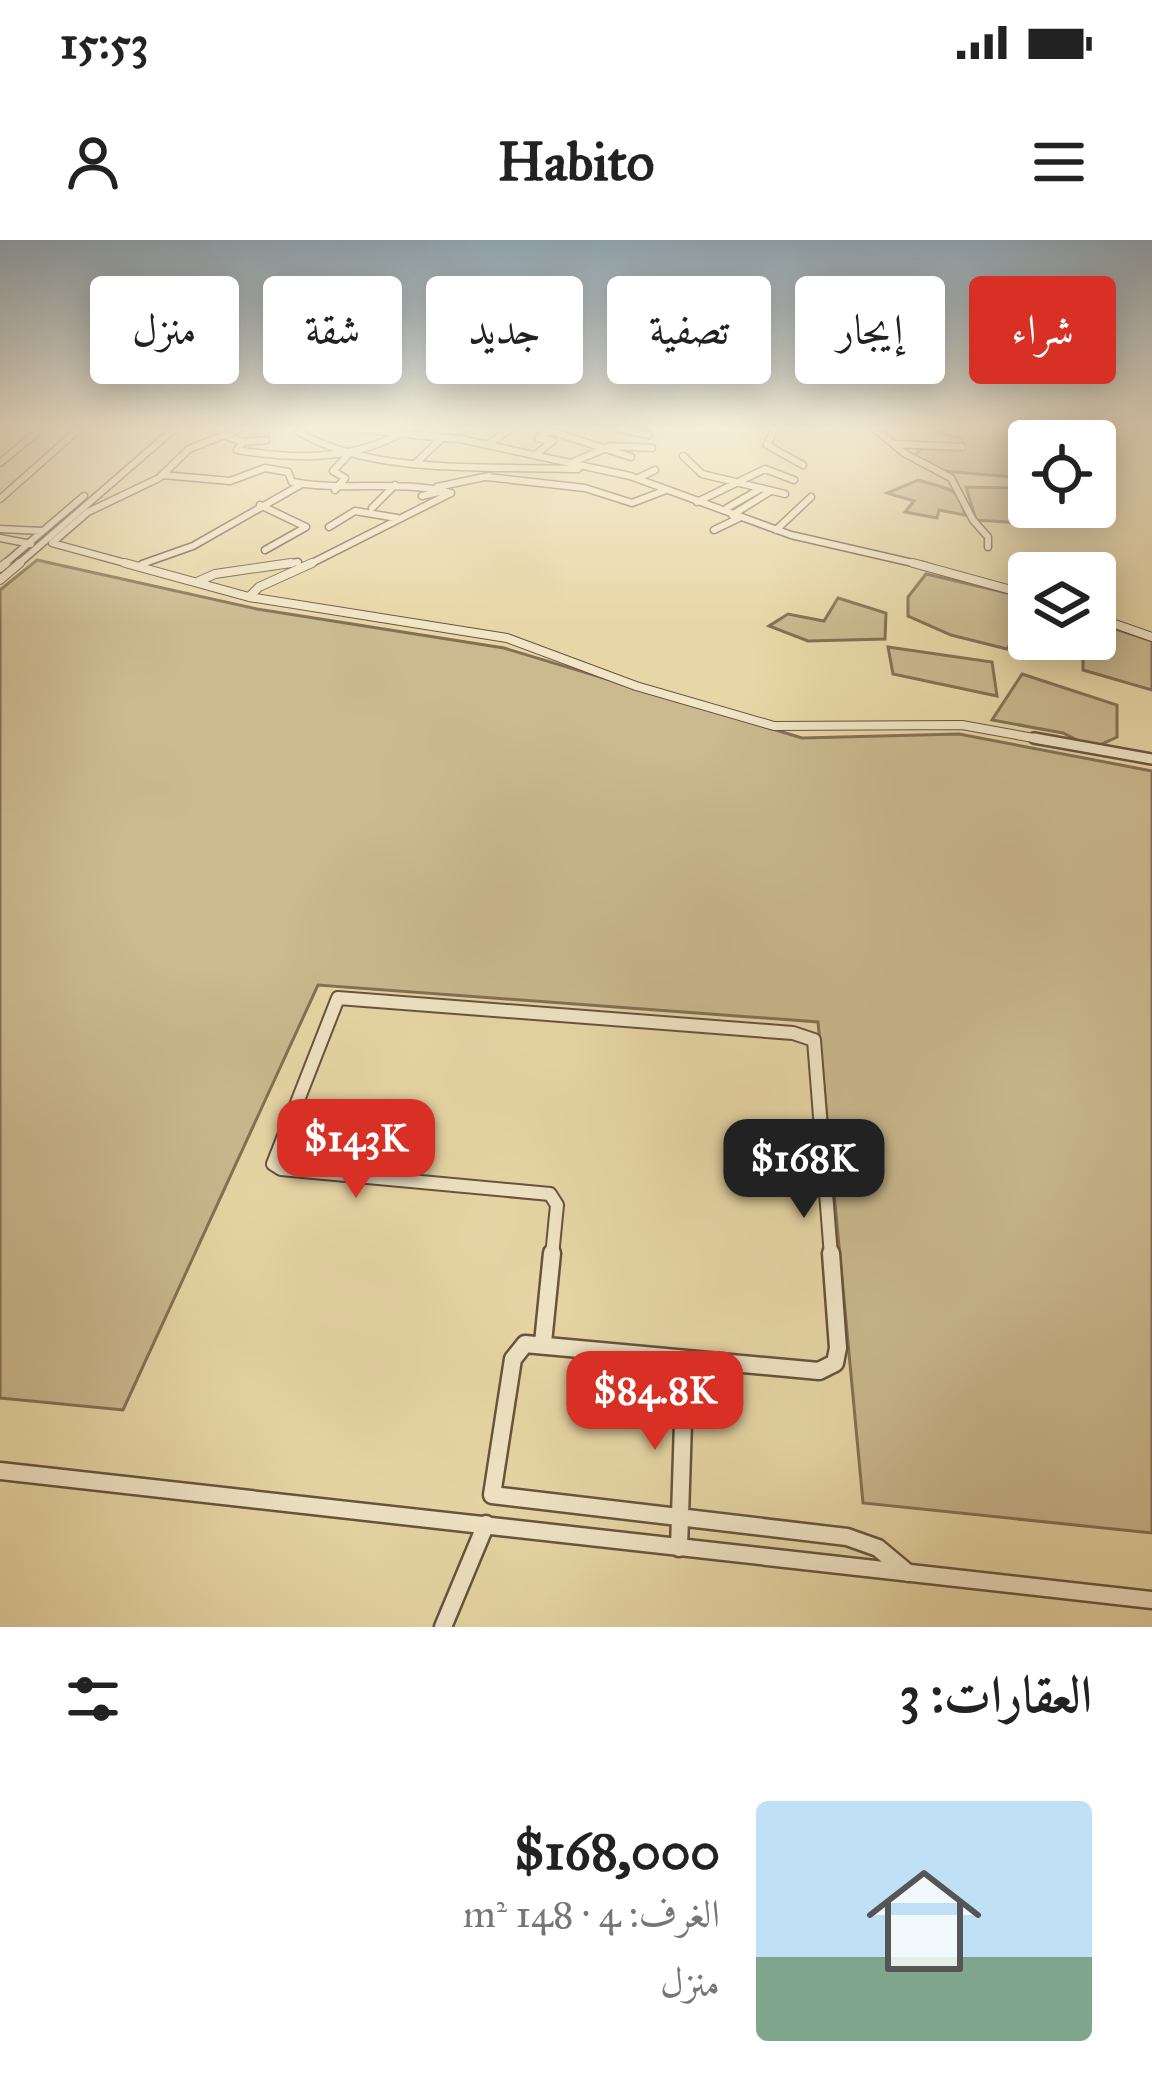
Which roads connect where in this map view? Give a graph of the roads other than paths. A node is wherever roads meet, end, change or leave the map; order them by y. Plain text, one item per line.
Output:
1 (87, 494) edge
2 (99, 494) edge
3 (125, 494) edge
4 (282, 494) edge
5 (386, 494) edge
6 (429, 494) edge
7 (450, 494) edge
8 (603, 494) edge
9 (656, 494) edge
10 (676, 494) edge
11 (714, 494) edge
12 (755, 494) edge
13 (766, 494) edge
14 (960, 494) edge
15 (422, 496) dead end
16 (812, 497) dead end
17 (406, 502) dead end
18 (697, 502) junction
19 (260, 505) junction
20 (428, 506) junction
21 (372, 508) dead end
22 (733, 514) junction
23 (401, 519) junction
24 (329, 527) dead end
25 (0, 529) edge
26 (714, 530) dead end
27 (776, 530) junction
28 (42, 531) junction
29 (0, 538) edge
30 (52, 543) junction
31 (26, 544) junction
32 (41, 544) junction
33 (988, 548) dead end
34 (265, 550) dead end
35 (24, 560) junction
36 (307, 563) junction
37 (3, 564) edge
38 (139, 565) junction
39 (0, 580) edge
40 (198, 581) junction
41 (1008, 590) edge
42 (249, 597) junction
43 (1116, 624) edge
44 (1152, 637) edge
45 (1152, 759) edge
46 (543, 1343) junction
47 (685, 1359) junction
48 (0, 1472) edge
49 (680, 1514) junction
50 (486, 1524) junction
51 (679, 1548) junction
52 (908, 1573) junction
53 (1152, 1600) edge
54 (443, 1627) edge

1 - 28 street
2 - 32 street
3 - 30 street
4 - 19 street
5 - 21 street
6 - 15 street
7 - 20 street
8 - 9 street
10 - 18 street
11 - 18 street
12 - 22 street
13 - 22 street
14 - 33 street
16 - 27 street
17 - 20 street
18 - 22 street
19 - 34 street
19 - 38 street
20 - 23 street
22 - 26 street
22 - 27 street
23 - 24 street
23 - 36 street
25 - 28 street
27 - 41 street
28 - 31 street
29 - 31 street
30 - 32 street
30 - 38 street
31 - 32 street
31 - 37 street
32 - 35 street
35 - 37 street
35 - 39 street
36 - 40 street
36 - 42 street
38 - 40 street
40 - 42 street
42 - 45 street
43 - 44 street
46 - 47 street
46 - 47 street
46 - 49 street
47 - 49 street
48 - 50 street
49 - 51 street
49 - 52 street
50 - 51 street
50 - 54 street
51 - 52 street
52 - 53 street

